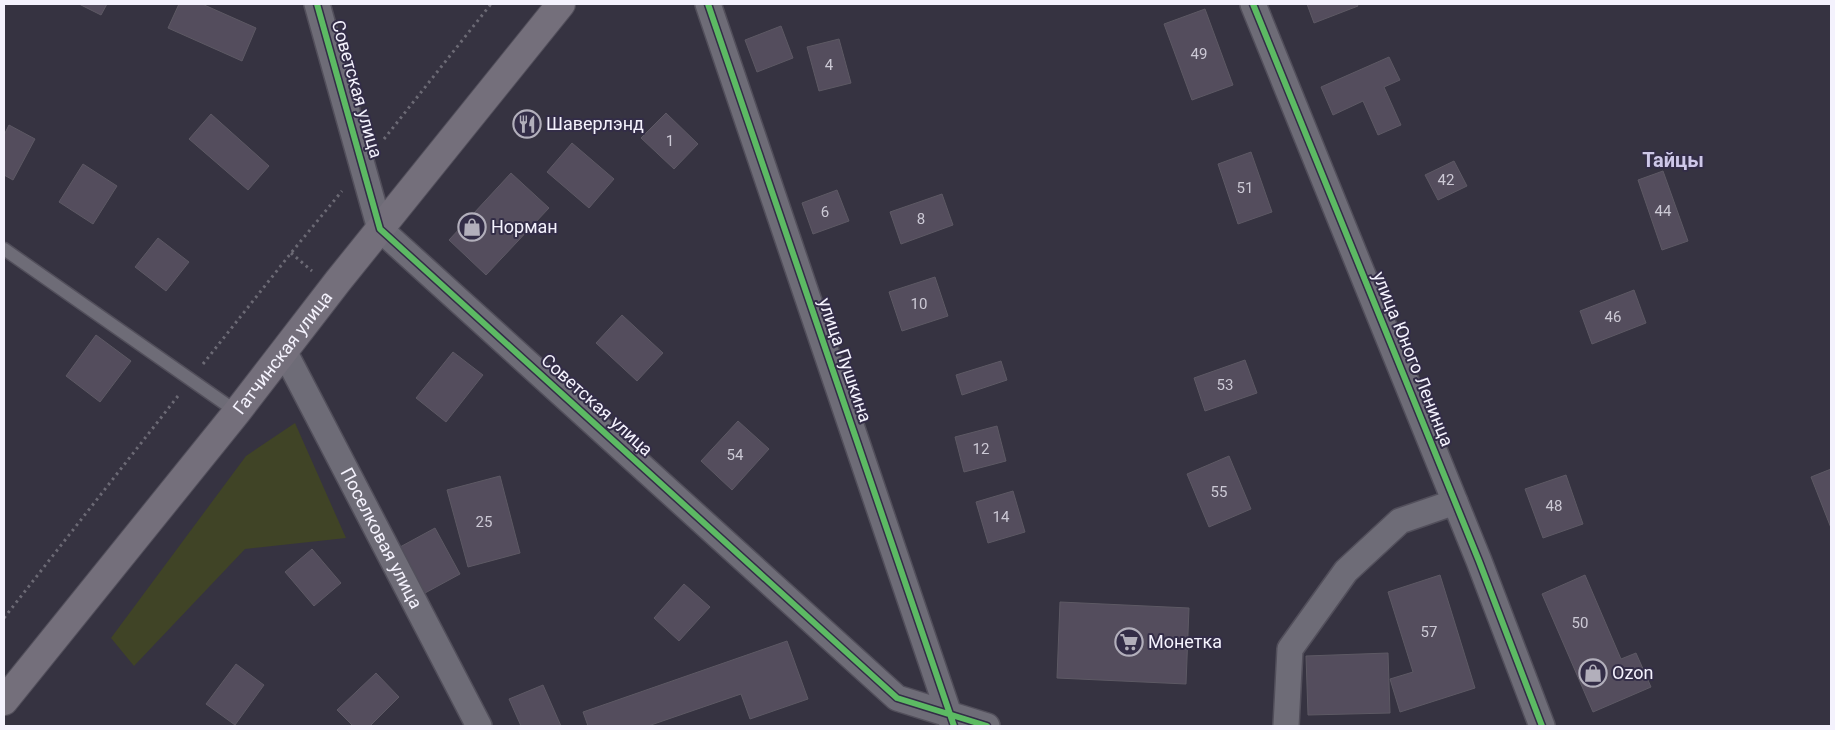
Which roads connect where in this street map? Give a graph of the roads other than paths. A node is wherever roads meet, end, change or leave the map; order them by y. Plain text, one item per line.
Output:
1 (317, 4) edge
2 (561, 4) edge
3 (708, 4) edge
4 (1252, 4) edge
5 (380, 229) junction
6 (4, 249) edge
7 (284, 352) junction
8 (237, 412) junction
9 (1455, 502) junction
10 (4, 701) edge
11 (952, 721) edge
12 (479, 726) edge
13 (987, 726) edge
14 (1286, 726) edge
15 (1542, 726) edge

1 - 5 street, Советская улица
2 - 5 main road, Гатчинская улица
3 - 11 street, улица Пушкина
4 - 9 street, улица Юного Ленинца
5 - 7 main road, Гатчинская улица
5 - 11 street, Советская улица
6 - 8 lane
7 - 8 main road, Гатчинская улица
7 - 12 street, Поселковая улица
8 - 10 main road, Гатчинская улица
9 - 14 street
9 - 15 street, улица Юного Ленинца
11 - 13 street, Советская улица

